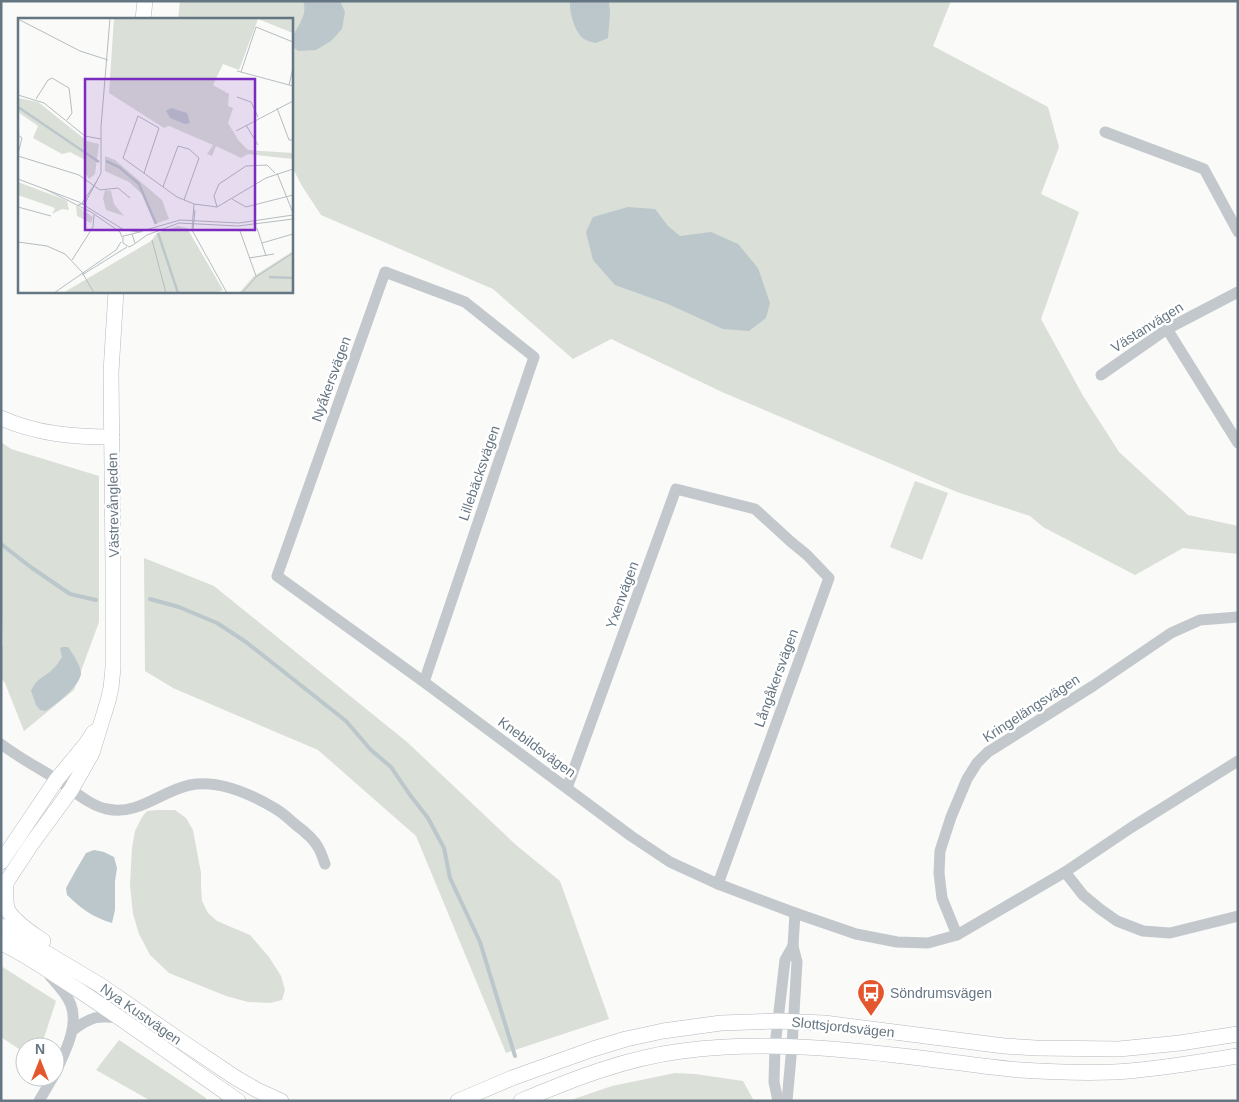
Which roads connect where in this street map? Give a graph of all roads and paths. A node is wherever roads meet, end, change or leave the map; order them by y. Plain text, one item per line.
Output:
1 (145, 1) edge
2 (143, 18) edge
3 (1105, 132) dead end
4 (1238, 232) edge
5 (116, 292) edge
6 (1238, 292) edge
7 (465, 302) joint
8 (1167, 329) junction
9 (1101, 376) dead end
10 (1, 418) edge
11 (112, 437) junction
12 (1238, 444) edge
13 (755, 509) joint
14 (277, 576) joint
15 (1238, 617) edge
16 (424, 682) junction
17 (103, 718) junction
18 (1, 744) edge
19 (1238, 761) edge
20 (57, 779) junction
21 (567, 788) junction
22 (71, 790) junction
23 (1, 862) edge
24 (325, 864) dead end
25 (1065, 872) junction
26 (718, 884) junction
27 (4, 887) edge
28 (795, 913) junction
29 (1238, 916) edge
30 (1, 926) edge
31 (957, 935) junction
32 (2, 943) edge
33 (793, 946) junction
34 (58, 960) junction
35 (42, 966) junction
36 (122, 1018) junction
37 (778, 1021) junction
38 (794, 1022) junction
39 (73, 1030) junction
40 (1238, 1034) edge
41 (775, 1046) junction
42 (792, 1046) junction
43 (65, 1050) edge
44 (1238, 1056) edge
45 (47, 1087) edge
46 (281, 1100) edge
47 (39, 1101) edge
48 (238, 1101) edge
49 (458, 1101) edge
50 (521, 1101) edge
51 (778, 1101) edge
52 (787, 1101) edge

1 - 2 street
3 - 4 street
5 - 11 street, Västrevångleden
6 - 8 street, Västanvägen
7 - 14 street, Nyåkersvägen
7 - 16 street, Lillebäcksvägen
8 - 9 street, Västanvägen
8 - 12 street
10 - 11 street
11 - 17 street, Västrevångleden
13 - 21 street, Yxenvägen
13 - 26 street, Långåkersvägen
14 - 16 street, Knebildsvägen
15 - 31 street, Kringelängsvägen
16 - 21 street, Knebildsvägen
17 - 20 street, Västrevångleden
17 - 22 street, Västrevångleden
18 - 20 street
19 - 25 street
20 - 22 street
20 - 23 street, Västrevångleden
21 - 26 street, Knebildsvägen
22 - 24 street
22 - 27 street, Västrevångleden
25 - 29 street
25 - 31 street
26 - 28 street, Knebildsvägen
27 - 34 street
28 - 31 street
28 - 33 street
30 - 34 street, Nya Kustvägen
32 - 35 street, Nya Kustvägen
33 - 37 street
33 - 38 street
34 - 46 street, Nya Kustvägen
35 - 36 street, Nya Kustvägen
35 - 39 street
36 - 39 street
36 - 48 street, Nya Kustvägen
37 - 38 street, Slottsjordsvägen
37 - 41 street
37 - 49 street, Slottsjordsvägen
38 - 40 street, Slottsjordsvägen
38 - 42 street
39 - 43 street
41 - 42 street, Slottsjordsvägen
41 - 50 street, Slottsjordsvägen
41 - 51 street
42 - 44 street, Slottsjordsvägen
42 - 52 street
45 - 47 street

